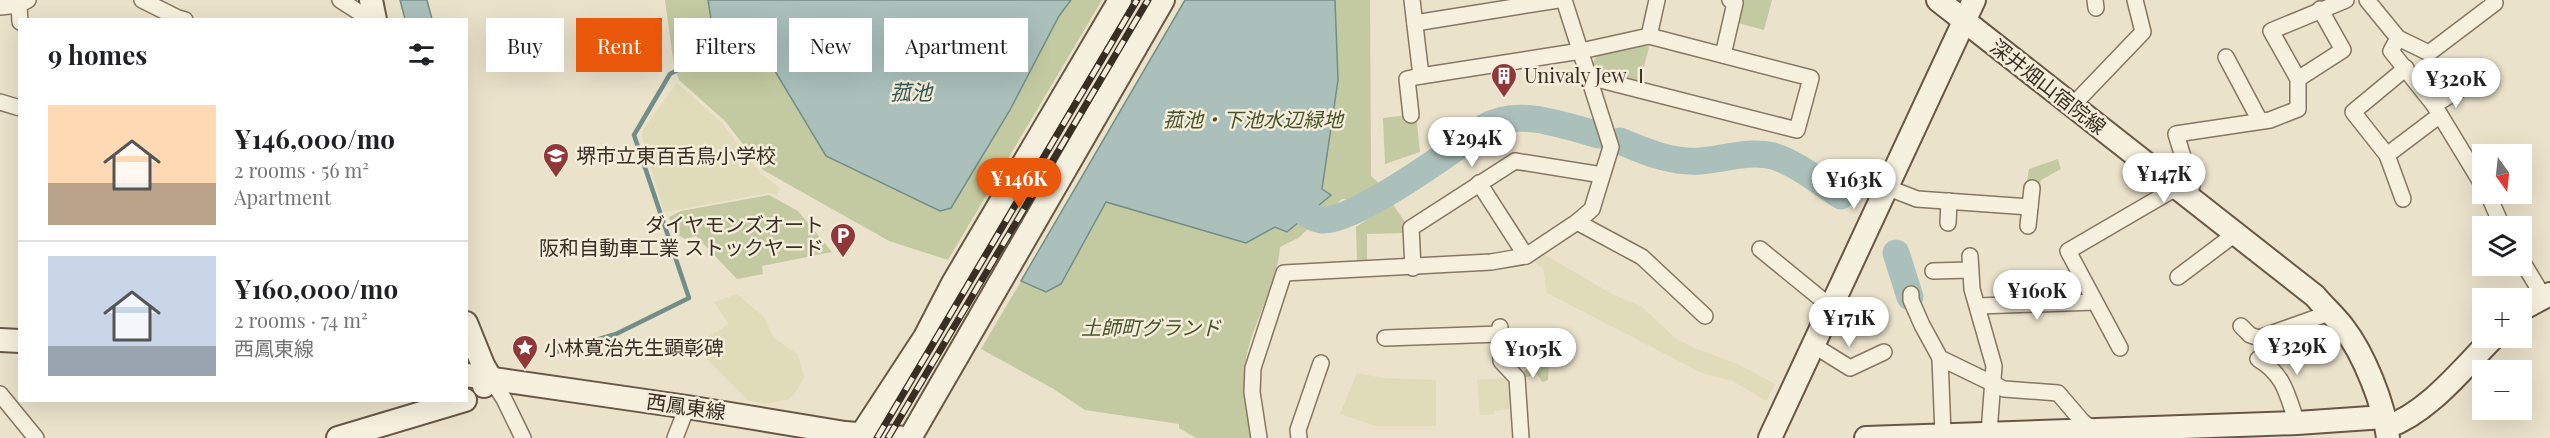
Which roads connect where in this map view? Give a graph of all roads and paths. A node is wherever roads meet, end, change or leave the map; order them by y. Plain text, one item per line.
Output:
1 (142, 0) edge
2 (340, 0) edge
3 (371, 0) edge
4 (1120, 0) edge
5 (1163, 0) edge
6 (1412, 0) edge
7 (1558, 0) edge
8 (1564, 0) edge
9 (1657, 0) edge
10 (1730, 0) edge
11 (1938, 0) edge
12 (1974, 0) edge
13 (2135, 0) edge
14 (2346, 0) edge
15 (2367, 0) edge
16 (2493, 0) edge
17 (23, 3) edge
18 (0, 8) edge
19 (2320, 9) junction
20 (21, 18) edge
21 (178, 18) edge
22 (370, 18) edge
23 (373, 18) edge
24 (1964, 21) junction
25 (1415, 23) junction
26 (1649, 36) junction
27 (2398, 38) junction
28 (1581, 51) junction
29 (1723, 55) junction
30 (2226, 57) dead end
31 (2406, 68) junction
32 (1421, 76) junction
33 (1589, 77) junction
34 (2298, 79) junction
35 (2472, 82) dead end
36 (0, 102) edge
37 (2072, 106) junction
38 (18, 107) edge
39 (2437, 110) junction
40 (1411, 115) dead end
41 (2260, 121) junction
42 (2387, 155) junction
43 (2472, 168) edge
44 (1602, 175) junction
45 (1479, 183) junction
46 (1886, 188) junction
47 (2032, 188) dead end
48 (2182, 192) junction
49 (2403, 199) dead end
50 (1950, 201) junction
51 (2030, 207) junction
52 (1577, 222) junction
53 (1948, 223) dead end
54 (2028, 226) dead end
55 (2235, 234) junction
56 (1760, 249) dead end
57 (1526, 256) junction
58 (1413, 268) junction
59 (1933, 271) dead end
60 (2532, 275) edge
61 (2178, 277) dead end
62 (1911, 294) dead end
63 (2547, 296) edge
64 (2094, 302) junction
65 (2532, 304) edge
66 (1978, 306) junction
67 (1831, 307) junction
68 (2330, 312) junction
69 (1705, 316) dead end
70 (2241, 326) dead end
71 (468, 328) edge
72 (1385, 338) dead end
73 (0, 340) edge
74 (18, 341) edge
75 (1813, 345) junction
76 (2120, 348) dead end
77 (2483, 348) edge
78 (1884, 352) dead end
79 (1940, 358) junction
80 (2258, 359) dead end
81 (1321, 363) dead end
82 (468, 375) edge
83 (491, 379) junction
84 (1992, 385) junction
85 (0, 394) edge
86 (468, 399) edge
87 (459, 402) edge
88 (687, 407) junction
89 (2297, 423) junction
90 (2386, 427) edge
91 (1989, 433) junction
92 (1943, 434) junction
93 (2099, 434) edge
94 (860, 436) edge
95 (36, 438) edge
96 (338, 438) edge
97 (523, 438) edge
98 (675, 438) edge
99 (906, 438) edge
100 (910, 438) edge
101 (1260, 438) edge
102 (1299, 438) edge
103 (1521, 438) edge
104 (1770, 438) edge
105 (1866, 438) edge

1 - 21 street
2 - 22 street
3 - 23 main road
4 - 94 main road
5 - 100 main road
6 - 25 street
7 - 25 street
8 - 28 street
9 - 26 street
10 - 29 street
11 - 24 main road, 深井畑山宿院線
12 - 24 main road
13 - 37 street
14 - 19 street
15 - 27 street
16 - 27 street
17 - 18 street
17 - 20 street
19 - 34 street
19 - 34 street
24 - 37 main road, 深井畑山宿院線
24 - 46 main road
25 - 32 street
26 - 28 street
26 - 29 street
27 - 31 street
28 - 32 street
28 - 33 street
29 - 33 street
30 - 41 street
31 - 39 street
31 - 42 street
32 - 40 street
33 - 44 street
34 - 41 street
35 - 39 street
36 - 38 street
37 - 48 main road, 深井畑山宿院線
39 - 42 street
39 - 43 street
41 - 48 street
42 - 49 street
44 - 45 street
44 - 52 street
45 - 57 street
45 - 58 street
46 - 50 street
46 - 67 main road
47 - 51 street
48 - 55 main road, 深井畑山宿院線
48 - 64 street
50 - 51 street
50 - 53 street
51 - 54 street
52 - 57 street
52 - 69 street
55 - 61 street
55 - 68 main road, 深井畑山宿院線
56 - 67 street
57 - 58 street
58 - 101 street
59 - 66 street
60 - 63 street
62 - 79 street
63 - 65 main road
64 - 66 street
64 - 76 street
66 - 84 street
67 - 75 main road
68 - 70 street
68 - 90 main road, 深井畑山宿院線
71 - 83 main road
72 - 103 street
73 - 74 main road
75 - 78 street
75 - 104 main road
77 - 90 main road
79 - 84 street
79 - 92 street
80 - 89 street
81 - 102 street
82 - 83 main road, 西鳳東線
83 - 86 main road
83 - 88 main road, 西鳳東線
83 - 97 street
84 - 91 street
84 - 93 street
85 - 95 street
87 - 96 main road
88 - 94 main road, 西鳳東線
88 - 98 street
89 - 90 main road
89 - 93 main road
91 - 92 main road
91 - 93 main road
92 - 105 main road
94 - 99 main road, 西鳳東線

